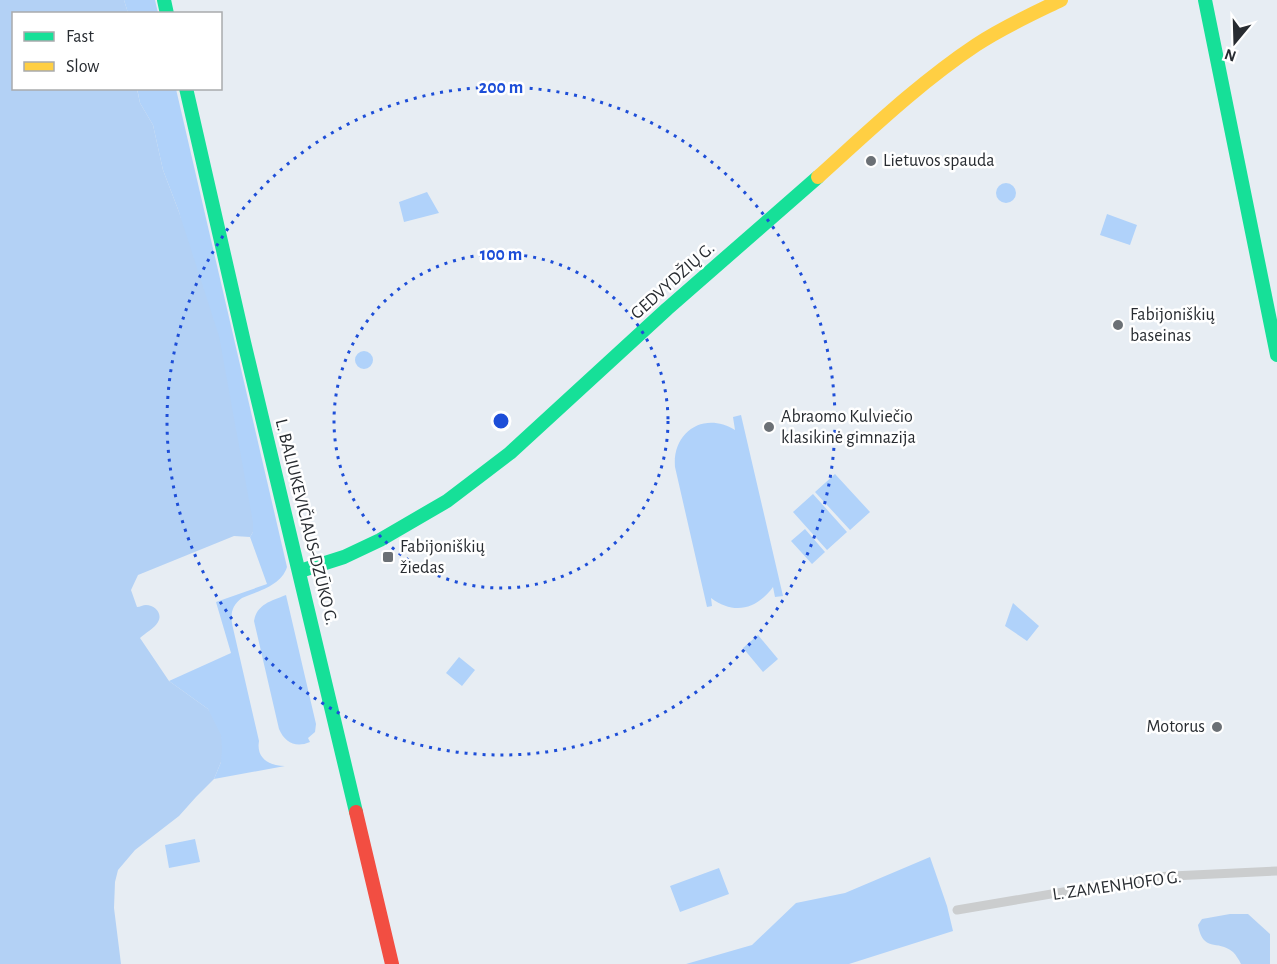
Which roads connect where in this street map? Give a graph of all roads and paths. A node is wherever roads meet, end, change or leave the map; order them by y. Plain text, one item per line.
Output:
1 (1061, 0) edge
2 (1205, 0) edge
3 (186, 90) edge
4 (1277, 355) edge
5 (300, 572) junction
6 (1277, 871) edge
7 (957, 910) dead end
8 (392, 964) edge

1 - 5 main road, GEDVYDŽIŲ G.
2 - 4 main road
3 - 5 main road, L. BALIUKEVIČIAUS-DZŪKO G.
5 - 8 main road, L. BALIUKEVIČIAUS-DZŪKO G.
6 - 7 street, L. ZAMENHOFO G.

